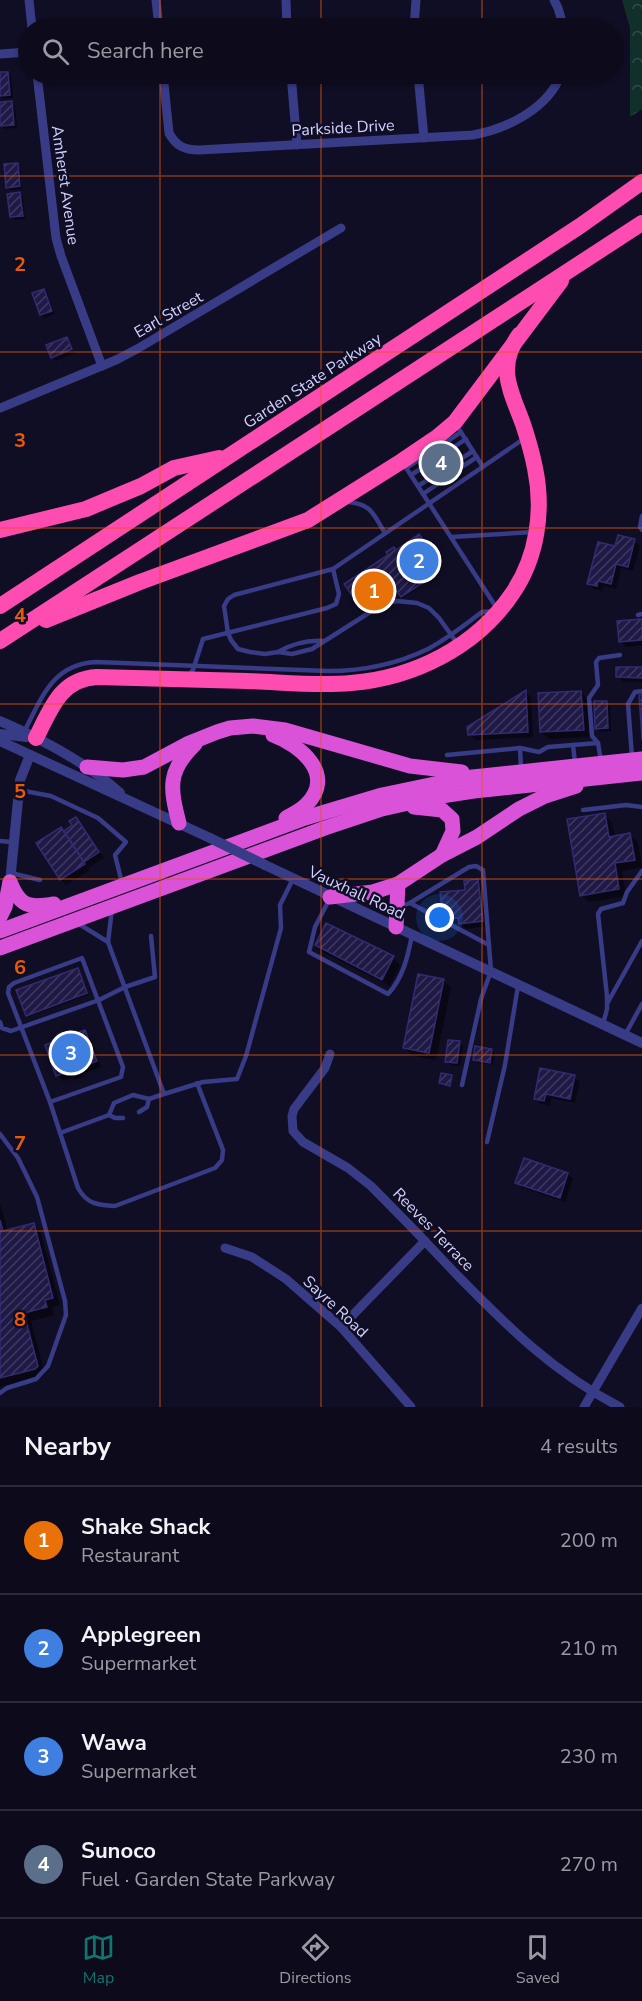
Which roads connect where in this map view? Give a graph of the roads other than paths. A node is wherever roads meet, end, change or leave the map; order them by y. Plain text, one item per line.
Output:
1 (29, 0) edge
2 (156, 0) edge
3 (286, 0) edge
4 (416, 0) edge
5 (554, 0) edge
6 (31, 18) edge
7 (158, 18) edge
8 (287, 18) edge
9 (415, 18) edge
10 (561, 18) edge
11 (18, 53) edge
12 (0, 54) edge
13 (38, 84) edge
14 (164, 84) edge
15 (292, 84) edge
16 (419, 84) edge
17 (556, 84) edge
18 (424, 138) junction
19 (297, 145) junction
20 (642, 182) edge
21 (642, 223) edge
22 (341, 228) dead end
23 (566, 273) junction
24 (519, 335) junction
25 (102, 366) junction
26 (0, 408) edge
27 (458, 427) junction
28 (527, 437) junction
29 (466, 439) junction
30 (441, 446) dead end
31 (473, 451) junction
32 (446, 453) dead end
33 (228, 456) junction
34 (425, 456) dead end
35 (477, 457) junction
36 (430, 463) dead end
37 (453, 464) dead end
38 (483, 467) junction
39 (406, 468) junction
40 (457, 470) dead end
41 (437, 474) dead end
42 (442, 481) dead end
43 (418, 486) junction
44 (423, 494) junction
45 (339, 502) junction
46 (429, 503) junction
47 (642, 516) edge
48 (0, 530) edge
49 (642, 530) edge
50 (537, 532) junction
51 (385, 533) junction
52 (451, 537) junction
53 (333, 569) junction
54 (0, 606) edge
55 (500, 611) junction
56 (228, 633) junction
57 (4, 638) edge
58 (323, 641) junction
59 (455, 641) junction
60 (278, 652) junction
61 (620, 655) dead end
62 (189, 673) junction
63 (642, 691) edge
64 (0, 721) edge
65 (244, 726) junction
66 (0, 734) edge
67 (30, 735) junction
68 (205, 737) junction
69 (0, 741) edge
70 (598, 743) junction
71 (573, 745) junction
72 (520, 748) junction
73 (30, 755) junction
74 (447, 755) dead end
75 (637, 760) edge
76 (575, 766) junction
77 (87, 767) junction
78 (604, 770) junction
79 (522, 772) junction
80 (642, 773) edge
81 (498, 774) junction
82 (19, 790) junction
83 (125, 797) junction
84 (399, 805) junction
85 (642, 807) edge
86 (583, 810) dead end
87 (179, 823) junction
88 (244, 841) junction
89 (0, 842) edge
90 (14, 843) junction
91 (442, 855) junction
92 (642, 871) edge
93 (11, 877) junction
94 (294, 879) junction
95 (40, 880) dead end
96 (398, 884) junction
97 (123, 885) junction
98 (330, 897) junction
99 (87, 899) junction
100 (403, 905) junction
101 (113, 907) junction
102 (0, 917) edge
103 (75, 921) junction
104 (396, 927) junction
105 (0, 931) edge
106 (412, 935) junction
107 (151, 936) dead end
108 (642, 941) edge
109 (108, 942) junction
110 (489, 945) junction
111 (0, 948) edge
112 (491, 971) junction
113 (518, 984) junction
114 (125, 987) junction
115 (99, 1000) junction
116 (608, 1003) junction
117 (642, 1004) edge
118 (0, 1022) edge
119 (603, 1024) junction
120 (22, 1027) junction
121 (1, 1029) edge
122 (625, 1035) junction
123 (642, 1043) edge
124 (330, 1054) dead end
125 (197, 1083) junction
126 (462, 1085) dead end
127 (164, 1094) junction
128 (149, 1099) junction
129 (50, 1102) junction
130 (139, 1112) dead end
131 (109, 1115) junction
132 (123, 1118) dead end
133 (60, 1133) junction
134 (0, 1134) edge
135 (487, 1142) dead end
136 (425, 1241) junction
137 (225, 1248) dead end
138 (642, 1308) edge
139 (340, 1327) junction
140 (0, 1393) edge
141 (593, 1393) junction
142 (411, 1407) edge
143 (584, 1407) edge
144 (620, 1407) edge

1 - 6 street
2 - 7 street
3 - 8 street
4 - 9 street
5 - 10 street
11 - 12 street
13 - 25 street, Amherst Avenue
14 - 19 street, Parkside Drive
15 - 19 street
16 - 18 street
17 - 18 street, Parkside Drive
18 - 19 street, Parkside Drive
20 - 33 highway, Garden State Parkway
21 - 23 highway
22 - 25 street, Earl Street
23 - 24 highway
23 - 57 highway
24 - 27 highway
24 - 28 highway
25 - 26 street, Earl Street
27 - 29 lane
27 - 30 lane
27 - 39 highway
28 - 38 lane
28 - 50 highway
29 - 31 lane
29 - 32 lane
31 - 35 lane
31 - 37 lane
33 - 48 highway
33 - 54 highway, Garden State Parkway
34 - 39 lane
35 - 38 lane
35 - 40 lane
36 - 39 lane
38 - 46 lane
39 - 43 lane
39 - 45 highway
41 - 43 lane
42 - 44 lane
43 - 44 lane
44 - 46 lane
45 - 51 lane
45 - 57 highway
46 - 51 lane
46 - 52 lane
47 - 49 lane
50 - 52 lane
50 - 55 highway
51 - 53 lane
52 - 55 lane
53 - 56 lane
53 - 56 lane
55 - 59 highway
56 - 60 lane
56 - 62 lane
58 - 59 lane
58 - 60 lane
58 - 60 lane
59 - 62 highway
61 - 70 lane
62 - 67 highway
63 - 75 lane
64 - 67 street, Vauxhall Road
65 - 68 highway
65 - 81 highway
65 - 88 highway
66 - 67 street
67 - 77 street, Vauxhall Road
68 - 77 highway
68 - 87 highway
69 - 73 street, Vauxhall Road
70 - 71 lane
70 - 78 lane
71 - 72 lane
71 - 76 lane
72 - 74 lane
72 - 79 lane
73 - 82 street
73 - 83 street, Vauxhall Road
75 - 78 highway
76 - 78 highway
76 - 79 highway
77 - 83 street, Vauxhall Road
78 - 80 highway
78 - 84 highway
78 - 91 highway
79 - 81 highway
81 - 88 highway
82 - 90 street
82 - 97 lane
83 - 87 street, Vauxhall Road
84 - 91 highway
84 - 101 highway
85 - 86 lane
87 - 94 street, Vauxhall Road, bridge
88 - 97 highway
89 - 90 lane
90 - 93 street
91 - 96 highway
92 - 116 lane
93 - 95 lane
93 - 99 highway
93 - 102 highway
94 - 98 street, Vauxhall Road
94 - 125 lane
96 - 98 highway
96 - 100 highway
97 - 99 highway
98 - 104 street, Vauxhall Road
98 - 106 lane
99 - 105 highway
100 - 104 highway
100 - 110 lane
100 - 110 lane
101 - 103 highway
101 - 109 lane
103 - 109 lane
103 - 111 highway
104 - 106 street, Vauxhall Road
106 - 112 street, Vauxhall Road
107 - 114 lane
108 - 116 lane
109 - 114 lane
110 - 112 lane
112 - 113 street, Vauxhall Road
112 - 126 lane
113 - 119 street, Vauxhall Road
113 - 135 lane
114 - 115 lane
114 - 127 lane
115 - 120 lane
115 - 120 lane
115 - 129 lane
116 - 119 lane
117 - 122 lane
118 - 121 lane
119 - 122 street, Vauxhall Road
120 - 121 lane
120 - 129 lane
122 - 123 street, Vauxhall Road
124 - 136 street, Reeves Terrace
125 - 127 lane
125 - 133 lane
127 - 128 lane
128 - 130 lane
128 - 131 lane
129 - 133 lane
131 - 132 lane
131 - 133 lane
134 - 140 lane
136 - 139 street
136 - 141 street, Reeves Terrace
137 - 139 street, Sayre Road
138 - 141 street
139 - 142 street, Sayre Road
141 - 143 street
141 - 144 street, Reeves Terrace

